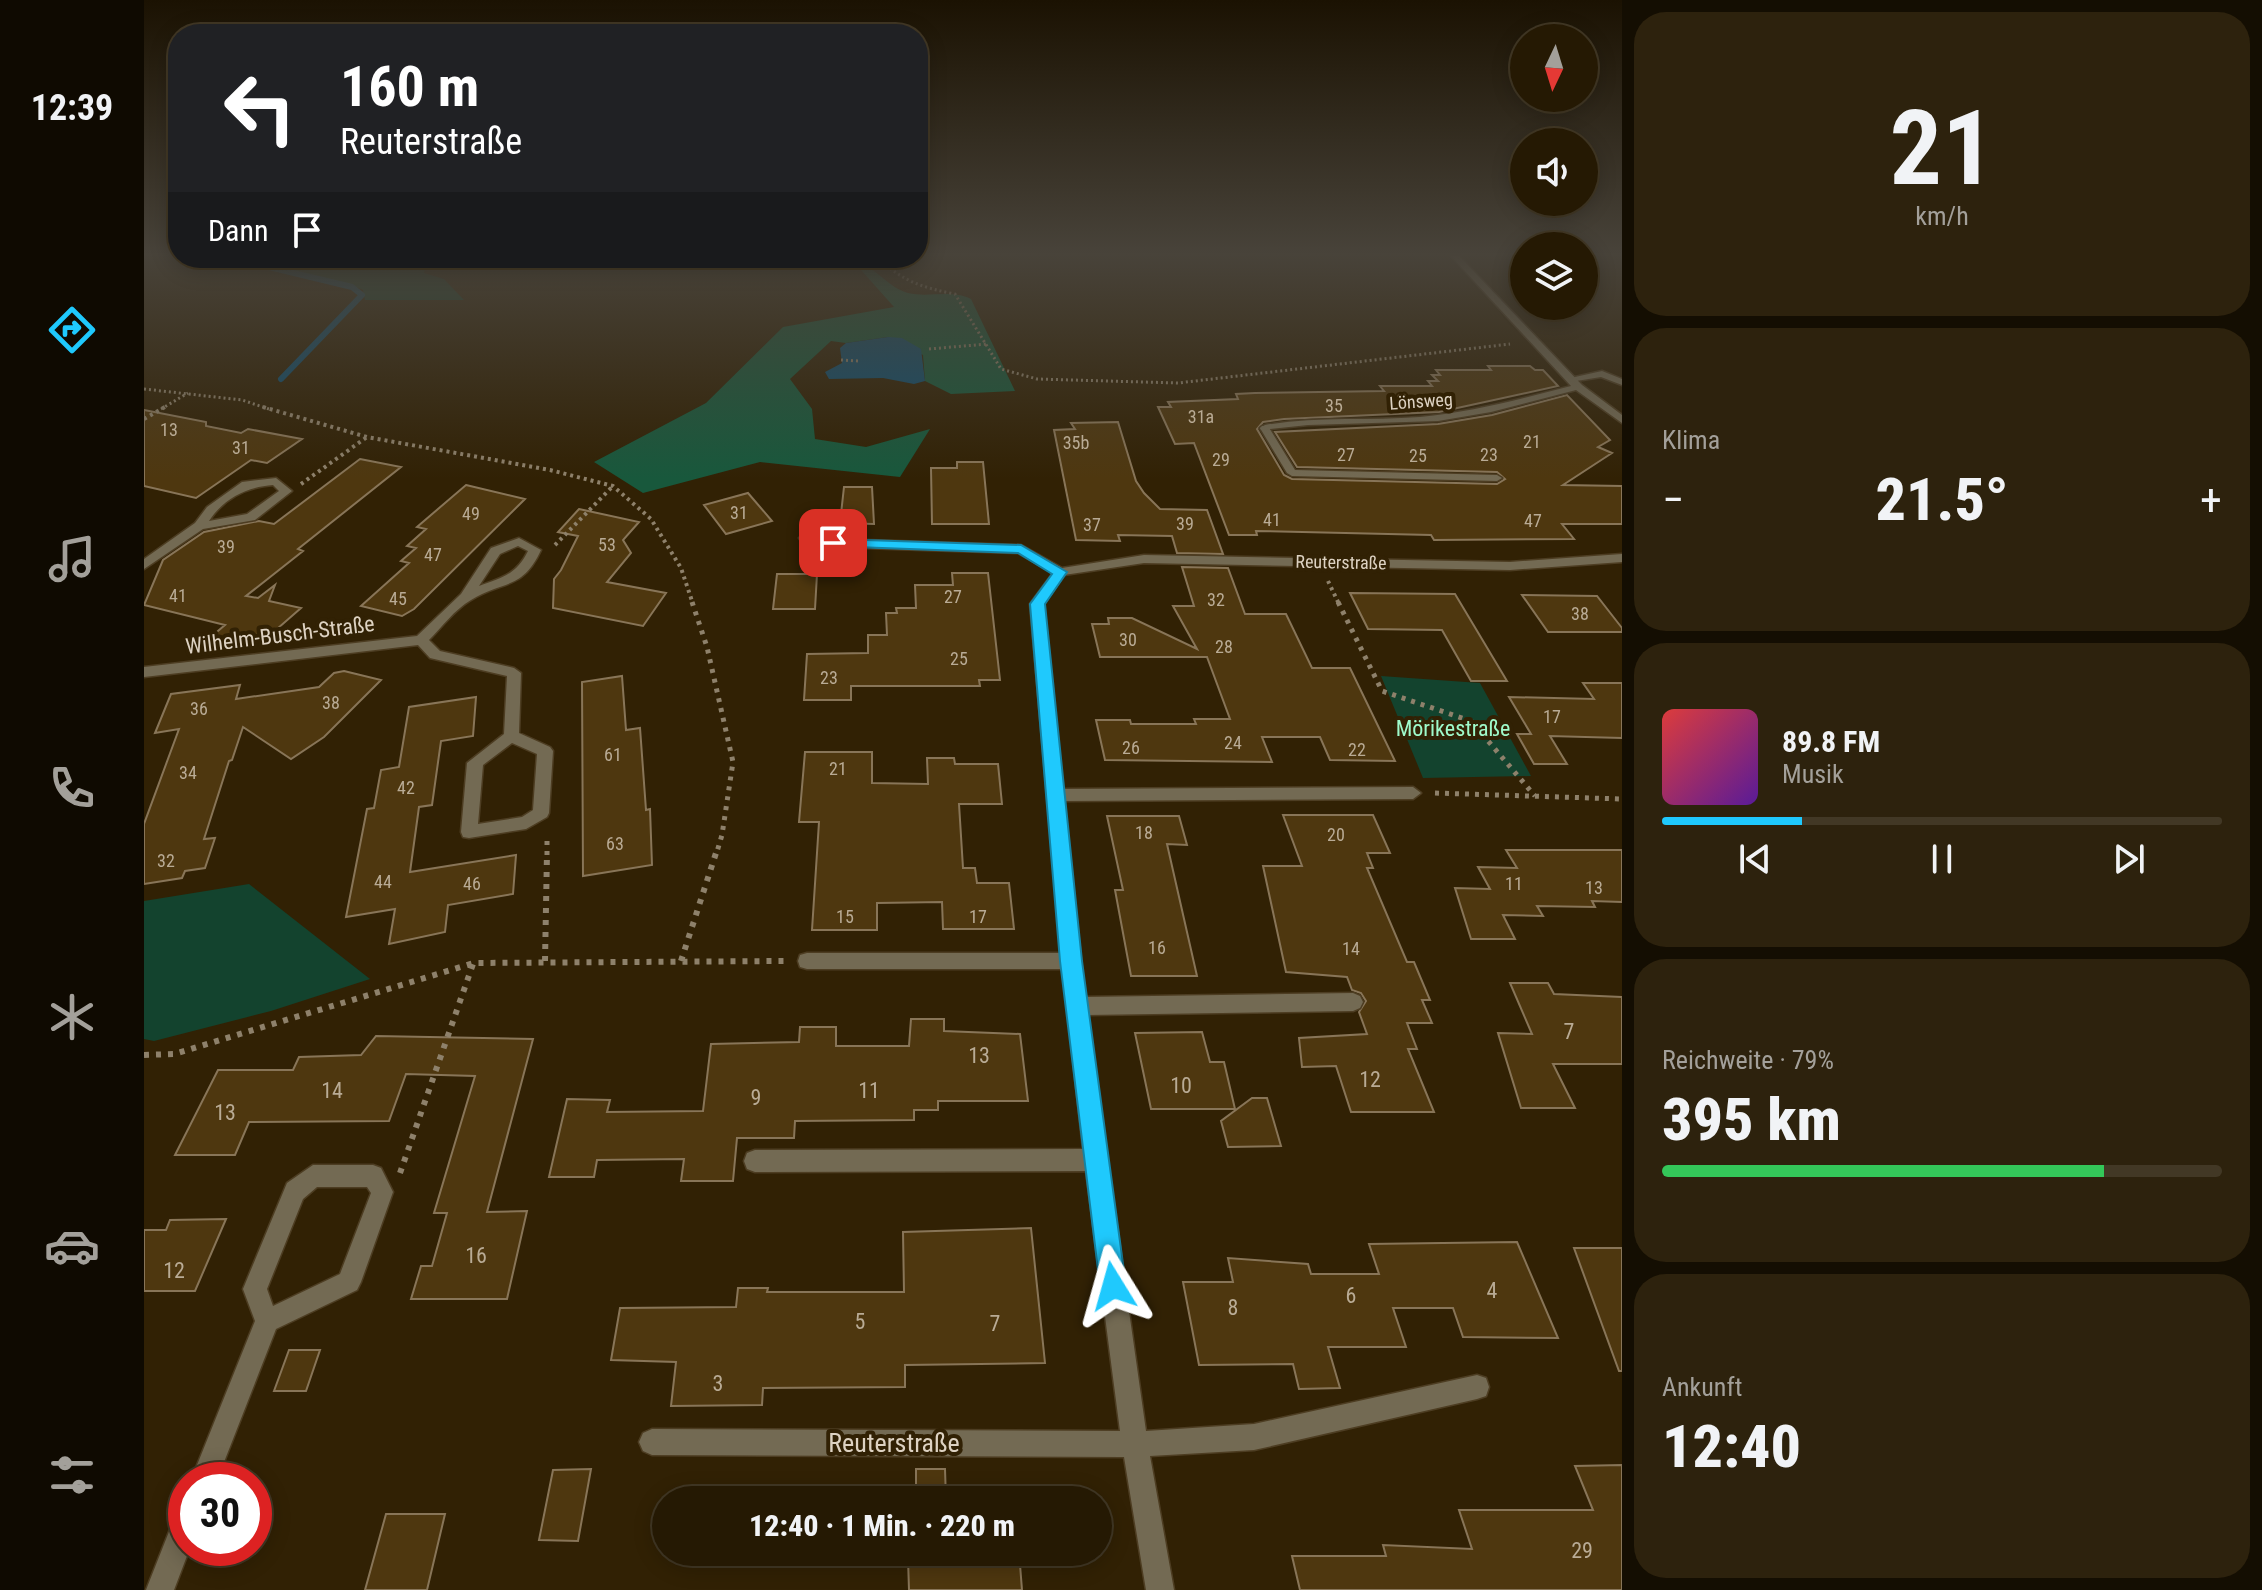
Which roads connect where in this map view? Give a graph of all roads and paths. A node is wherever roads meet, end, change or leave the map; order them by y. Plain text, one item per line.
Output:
1 (978, 330) edge
2 (1525, 330) edge
3 (1535, 341) junction
4 (987, 344) junction
5 (929, 349) dead end
6 (841, 360) dead end
7 (859, 361) dead end
8 (1622, 382) edge
9 (1574, 383) junction
10 (144, 389) edge
11 (190, 392) junction
12 (144, 419) edge
13 (1622, 420) edge
14 (1265, 428) joint
15 (367, 437) junction
16 (1497, 478) dead end
17 (613, 486) junction
18 (286, 491) junction
19 (199, 526) junction
20 (805, 538) dead end
21 (535, 550) junction
22 (1622, 558) edge
23 (1320, 562) junction
24 (144, 565) edge
25 (1060, 572) junction
26 (466, 597) junction
27 (421, 640) junction
28 (144, 674) edge
29 (511, 736) junction
30 (1413, 793) joint
31 (1055, 795) junction
32 (1535, 796) junction
33 (1622, 799) edge
34 (541, 813) junction
35 (545, 961) junction
36 (681, 961) junction
37 (807, 961) joint
38 (1071, 961) junction
39 (474, 963) junction
40 (1353, 1002) dead end
41 (1077, 1006) junction
42 (144, 1055) edge
43 (1095, 1160) junction
44 (755, 1161) dead end
45 (382, 1192) junction
46 (267, 1321) junction
47 (1477, 1387) dead end
48 (652, 1442) dead end
49 (1135, 1444) junction
50 (211, 1462) edge
51 (169, 1566) edge
52 (160, 1590) edge
53 (1160, 1590) edge

1 - 4 path
2 - 3 street
3 - 4 path
3 - 9 street
4 - 5 path
6 - 7 path
8 - 9 lane
9 - 13 street
9 - 14 street, Lönsweg
10 - 11 path
11 - 12 path
11 - 15 path
14 - 16 lane
15 - 17 path
15 - 18 path
17 - 21 path
17 - 36 path
18 - 19 street
18 - 19 street
19 - 24 street
20 - 25 street
21 - 26 street
21 - 26 street
22 - 23 street, Reuterstraße
23 - 25 street, Reuterstraße
23 - 32 path
25 - 31 street
26 - 27 street
27 - 28 street, Wilhelm-Busch-Straße
27 - 29 street
29 - 34 street
29 - 34 street
30 - 31 street
30 - 32 path
31 - 38 street
32 - 33 path
34 - 35 path
35 - 36 path
35 - 39 path
36 - 37 path
37 - 38 street
38 - 41 street
39 - 42 path
39 - 45 path
40 - 41 street
41 - 43 street
43 - 44 street
43 - 49 street
45 - 46 street
45 - 46 street
46 - 50 street
47 - 49 street, Reuterstraße
48 - 49 street, Reuterstraße
49 - 53 street
51 - 52 street

